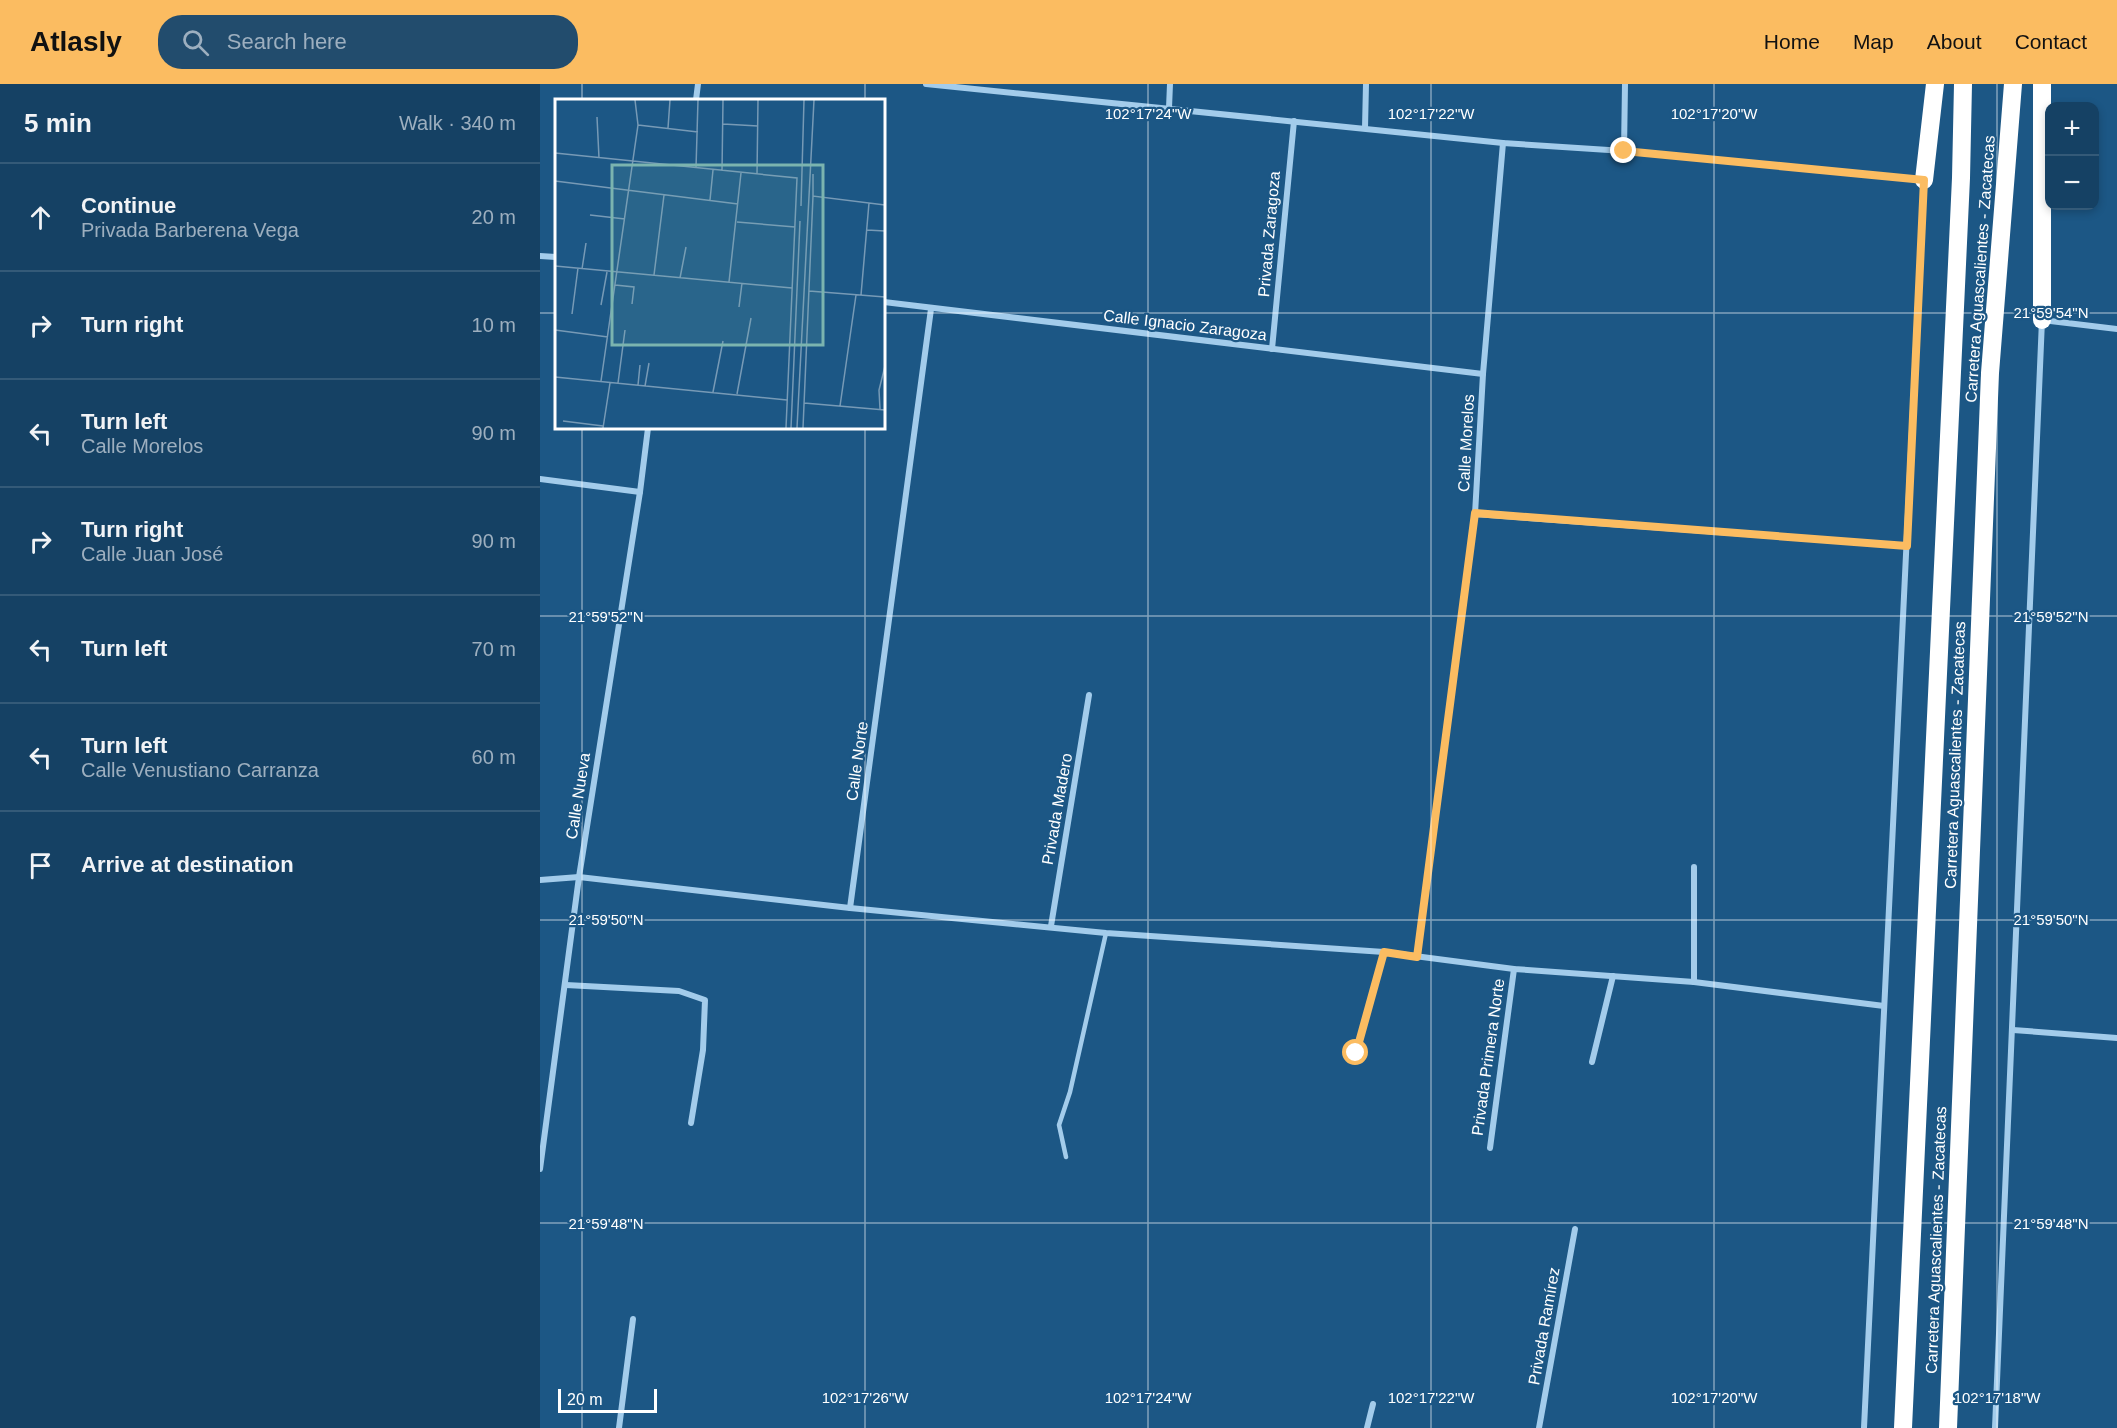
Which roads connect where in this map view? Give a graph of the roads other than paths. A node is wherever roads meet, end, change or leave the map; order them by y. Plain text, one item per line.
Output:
1 (698, 84) edge
2 (926, 84) edge
3 (1170, 84) edge
4 (1366, 84) edge
5 (1626, 84) edge
6 (1935, 84) edge
7 (1964, 84) edge
8 (2013, 84) edge
9 (2042, 84) edge
10 (696, 99) edge
11 (1169, 108) junction
12 (1294, 121) junction
13 (1365, 128) junction
14 (1503, 143) junction
15 (1624, 151) junction
16 (1924, 180) junction
17 (540, 256) edge
18 (555, 257) edge
19 (885, 302) edge
20 (931, 309) junction
21 (2042, 320) junction
22 (2117, 330) edge
23 (1272, 349) junction
24 (1483, 374) junction
25 (648, 429) edge
26 (540, 479) edge
27 (640, 492) junction
28 (1475, 513) junction
29 (1907, 546) junction
30 (1089, 695) dead end
31 (1695, 867) dead end
32 (579, 877) junction
33 (540, 879) edge
34 (850, 908) junction
35 (1051, 927) junction
36 (1106, 933) junction
37 (1384, 952) junction
38 (1417, 957) junction
39 (1514, 969) junction
40 (1613, 976) junction
41 (1695, 982) junction
42 (566, 986) junction
43 (1884, 1006) junction
44 (2013, 1030) junction
45 (2117, 1038) edge
46 (1356, 1053) dead end
47 (1592, 1062) dead end
48 (692, 1123) dead end
49 (1490, 1148) dead end
50 (1066, 1157) dead end
51 (540, 1169) edge
52 (1575, 1229) dead end
53 (633, 1319) dead end
54 (1372, 1404) dead end
55 (619, 1428) edge
56 (1367, 1428) edge
57 (1539, 1428) edge
58 (1864, 1428) edge
59 (1903, 1428) edge
60 (1948, 1428) edge
61 (1995, 1428) edge

1 - 10 street
2 - 11 street
3 - 11 street
4 - 13 street
5 - 15 street
6 - 16 highway
7 - 59 highway, Carretera Aguascalientes - Zacatecas
8 - 60 highway, Carretera Aguascalientes - Zacatecas
9 - 21 highway
11 - 12 street
12 - 13 street
12 - 23 street, Privada Zaragoza
13 - 14 street
14 - 15 street
14 - 24 street, Calle Morelos
15 - 16 street
16 - 29 street
17 - 18 street
19 - 20 street, Calle Ignacio Zaragoza
20 - 23 street, Calle Ignacio Zaragoza
20 - 34 street, Calle Norte
21 - 22 street
21 - 44 street
23 - 24 street, Calle Ignacio Zaragoza
24 - 28 street, Calle Morelos
25 - 27 street, Calle Nueva
26 - 27 street
27 - 32 street, Calle Nueva
28 - 29 street
28 - 38 street, Calle Morelos
29 - 43 street
30 - 35 street, Privada Madero
31 - 41 street
32 - 33 street
32 - 34 street
32 - 42 street, Calle Nueva
34 - 35 street
35 - 36 street
36 - 37 street
36 - 50 lane
37 - 38 street
37 - 46 lane
38 - 39 street
39 - 40 street
39 - 49 street, Privada Primera Norte
40 - 41 street
40 - 47 street
41 - 43 street
42 - 48 street
42 - 51 street, Calle Nueva
43 - 58 street
44 - 45 street
44 - 61 street
52 - 57 street, Privada Ramírez
53 - 55 street
54 - 56 street

